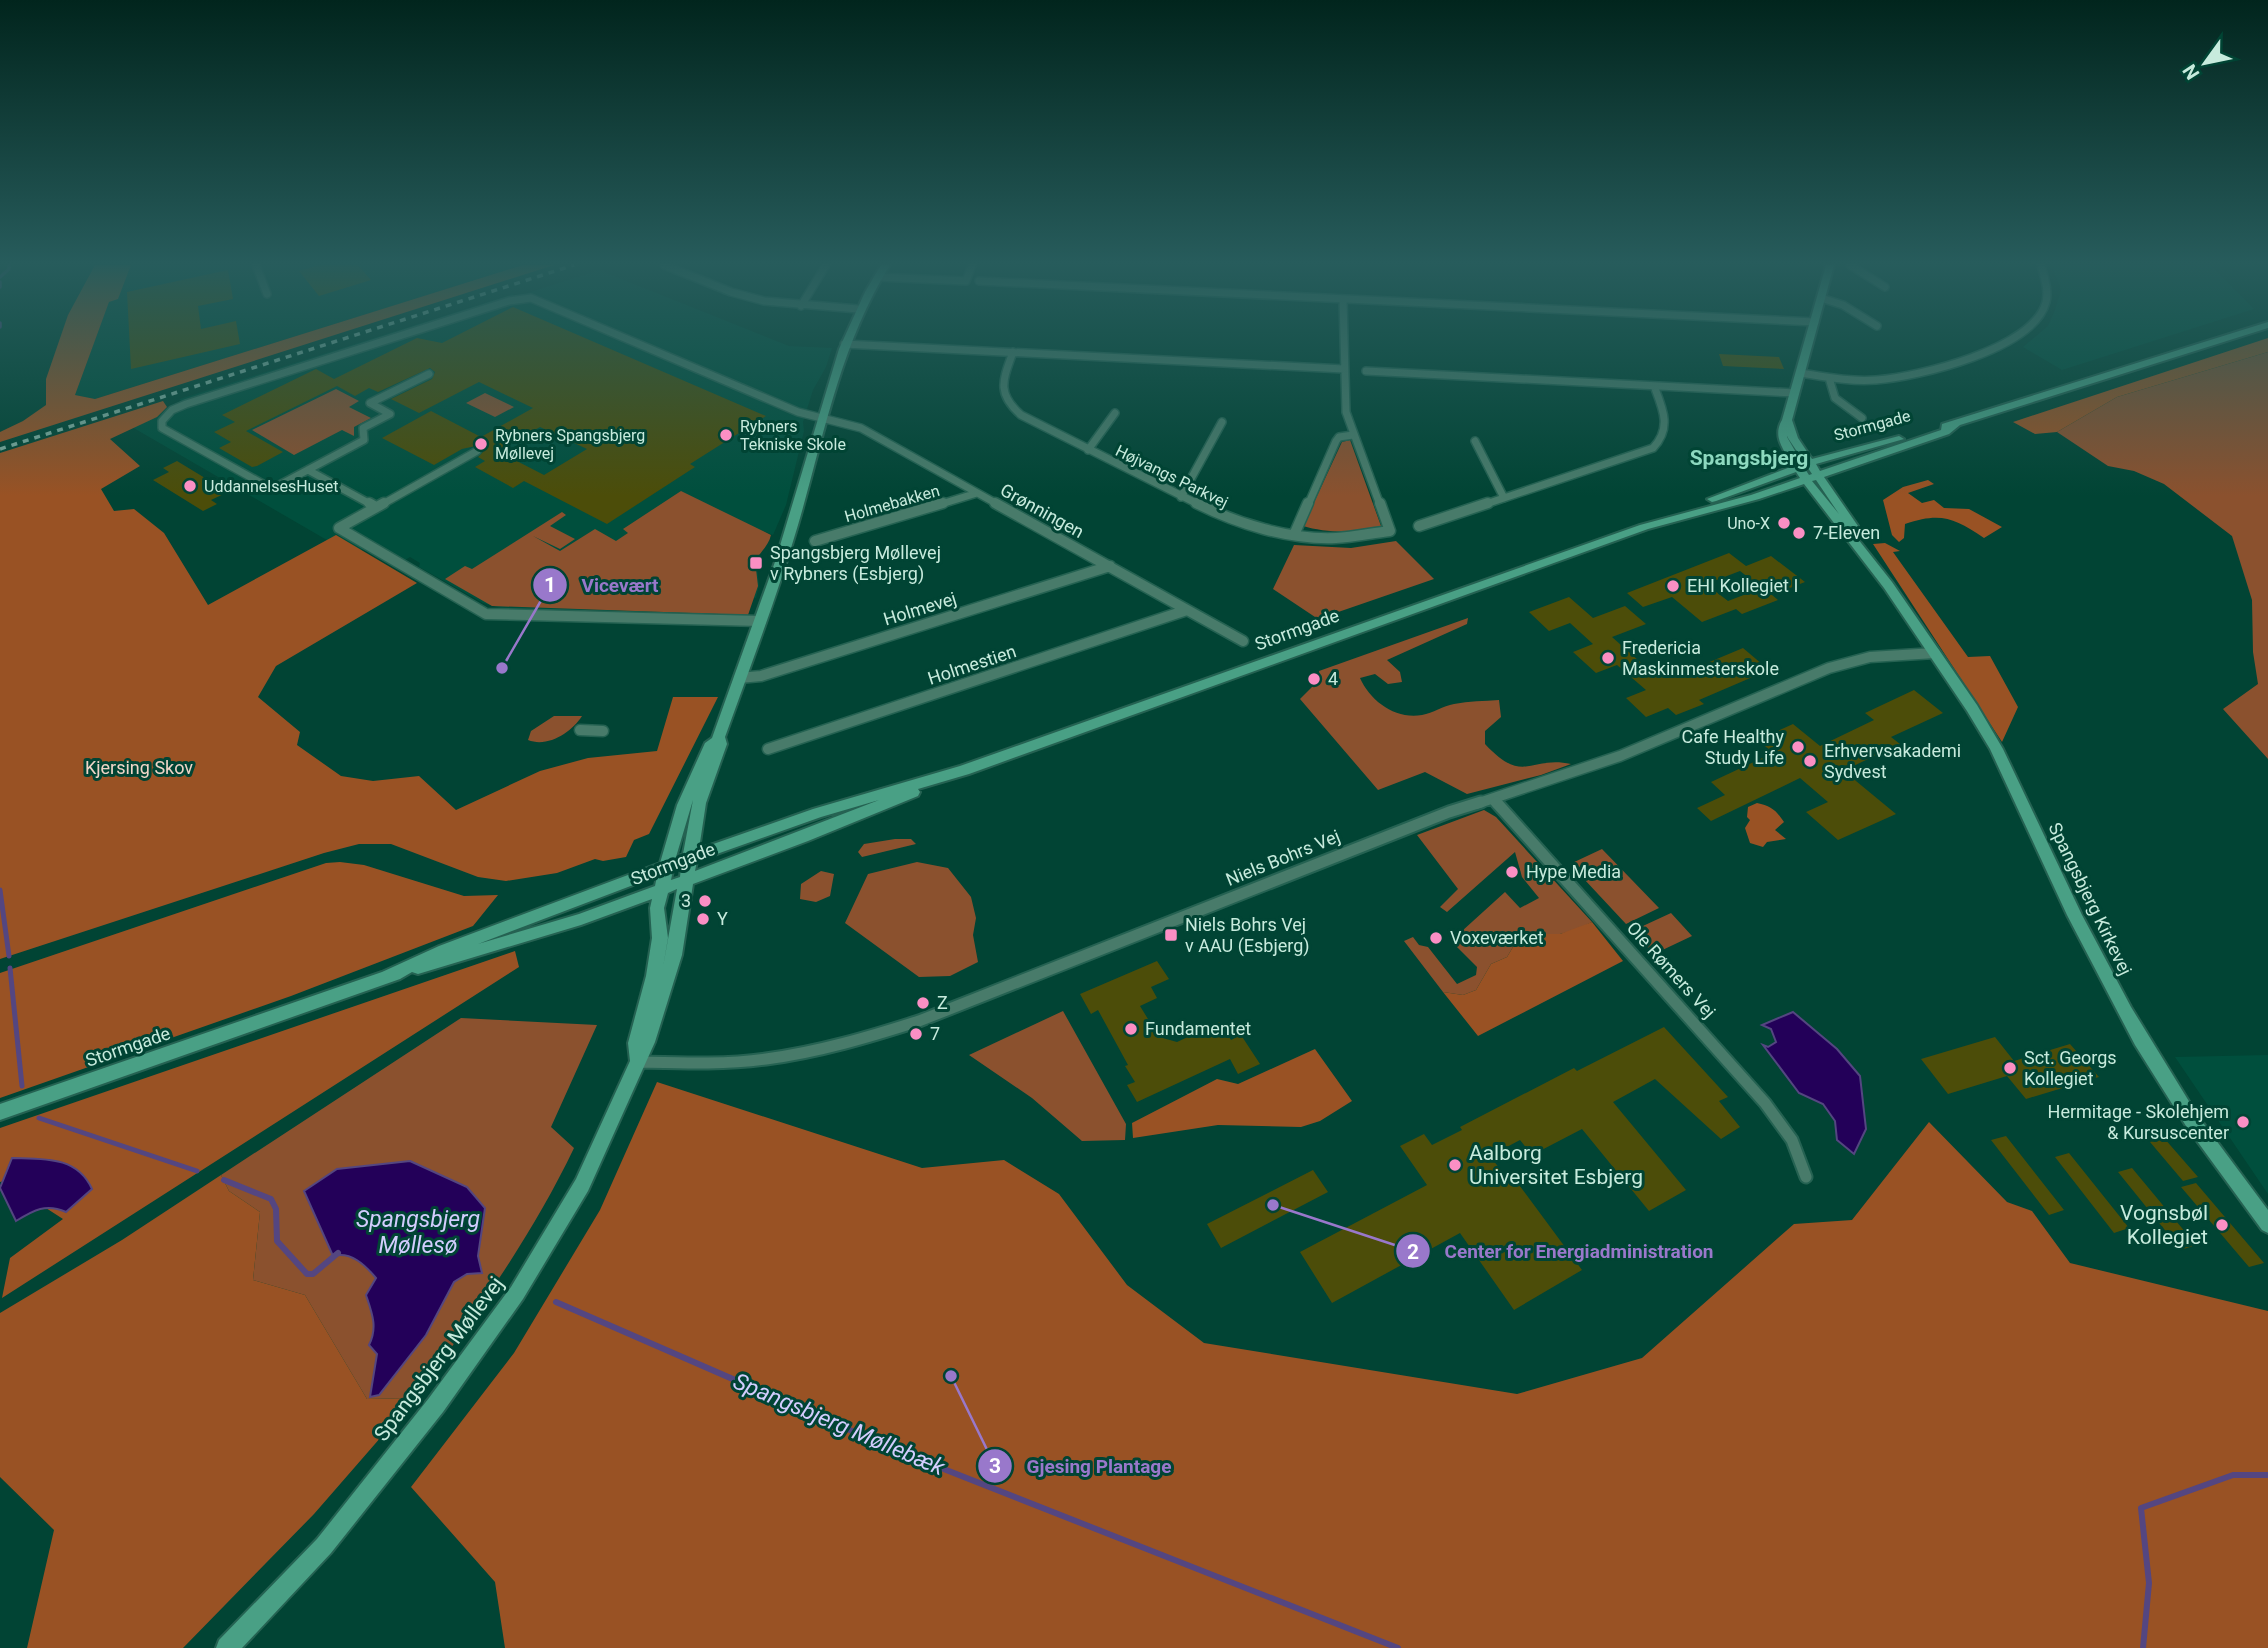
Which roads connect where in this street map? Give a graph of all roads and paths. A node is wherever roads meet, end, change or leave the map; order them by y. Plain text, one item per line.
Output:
1 (384, 342) edge
2 (636, 342) edge
3 (1343, 342) edge
4 (1810, 342) edge
5 (2005, 342) edge
6 (2215, 342) edge
7 (844, 344) joint
8 (1013, 352) junction
9 (1344, 369) junction
10 (1366, 371) dead end
11 (1801, 373) junction
12 (429, 374) dead end
13 (1829, 378) junction
14 (1654, 386) junction
15 (1794, 393) junction
16 (1115, 413) dead end
17 (1862, 418) dead end
18 (820, 420) junction
19 (1787, 420) junction
20 (1222, 422) dead end
21 (1955, 425) junction
22 (1353, 435) junction
23 (1475, 441) dead end
24 (1088, 450) junction
25 (477, 451) dead end
26 (308, 470) junction
27 (1814, 470) junction
28 (1801, 473) junction
29 (977, 493) junction
30 (1181, 497) junction
31 (1504, 498) junction
32 (376, 507) junction
33 (1419, 526) dead end
34 (1644, 527) junction
35 (1294, 535) junction
36 (815, 541) dead end
37 (1110, 566) junction
38 (1888, 585) junction
39 (1187, 610) junction
40 (760, 621) junction
41 (1244, 641) dead end
42 (1935, 653) junction
43 (739, 678) junction
44 (580, 730) dead end
45 (603, 731) dead end
46 (718, 737) junction
47 (768, 749) dead end
48 (964, 770) junction
49 (1493, 799) junction
50 (687, 870) junction
51 (664, 878) junction
52 (388, 976) junction
53 (636, 1062) junction
54 (0, 1112) edge
55 (1806, 1177) dead end
56 (2268, 1224) edge
57 (227, 1648) edge

1 - 26 street
2 - 18 street
3 - 9 street
4 - 11 street, Spangsbjerg Kirkevej
5 - 13 street
6 - 21 street, Stormgade
7 - 8 street
7 - 18 street, Spangsbjerg Møllevej
8 - 9 street
8 - 24 street, Højvangs Parkvej
9 - 22 street
10 - 14 street
11 - 13 street
11 - 15 street, Spangsbjerg Kirkevej
12 - 26 street
13 - 17 street
14 - 15 street
14 - 31 street
15 - 19 street, Spangsbjerg Kirkevej
16 - 24 street
18 - 29 street, Grønningen
18 - 40 street, Spangsbjerg Møllevej
19 - 27 street, Spangsbjerg Kirkevej
19 - 28 street, Spangsbjerg Kirkevej
20 - 30 street
21 - 27 street, Stormgade
21 - 27 street, Stormgade
22 - 35 street
22 - 35 street, Højvangs Parkvej
23 - 31 street
24 - 30 street, Højvangs Parkvej
25 - 32 street
26 - 32 street
27 - 28 street, Stormgade
27 - 38 street, Spangsbjerg Kirkevej
28 - 34 street, Stormgade
28 - 34 street, Stormgade
28 - 38 street, Spangsbjerg Kirkevej
29 - 36 street, Holmebakken
29 - 37 street, Grønningen
30 - 35 street, Højvangs Parkvej
31 - 33 street
32 - 40 street
34 - 48 street, Stormgade
37 - 39 street, Grønningen
37 - 43 street, Holmevej
38 - 42 street, Spangsbjerg Kirkevej
39 - 41 street, Grønningen
39 - 47 street, Holmestien
40 - 43 street, Spangsbjerg Møllevej
42 - 49 street, Niels Bohrs Vej
42 - 56 street, Spangsbjerg Kirkevej
43 - 46 street, Spangsbjerg Møllevej
44 - 45 street
46 - 50 street, Spangsbjerg Møllevej
46 - 51 street, Spangsbjerg Møllevej
48 - 50 street, Stormgade
48 - 50 street, Stormgade
49 - 53 street, Niels Bohrs Vej
49 - 55 street, Ole Rømers Vej
50 - 51 street, Stormgade
50 - 51 street
50 - 53 street, Spangsbjerg Møllevej
51 - 52 street, Stormgade
51 - 52 street, Stormgade
51 - 53 street, Spangsbjerg Møllevej
52 - 54 street, Stormgade
53 - 57 street, Spangsbjerg Møllevej

